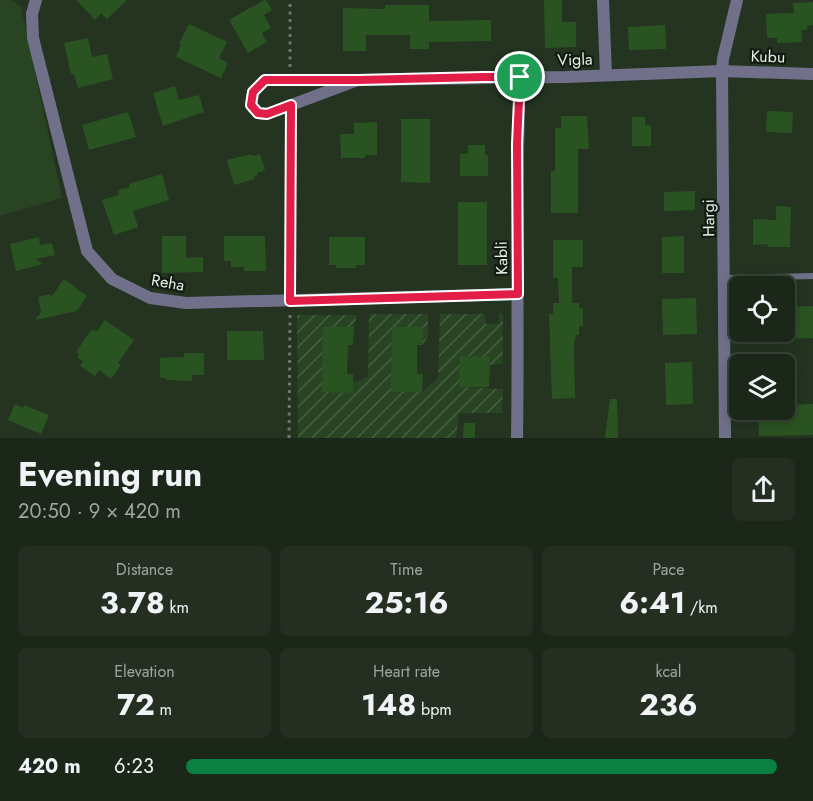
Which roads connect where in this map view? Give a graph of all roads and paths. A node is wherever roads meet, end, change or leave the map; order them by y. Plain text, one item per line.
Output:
1 (36, 0) edge
2 (290, 0) edge
3 (603, 0) edge
4 (737, 0) edge
5 (722, 71) junction
6 (813, 74) edge
7 (606, 75) junction
8 (520, 77) junction
9 (290, 80) junction
10 (358, 80) junction
11 (291, 105) junction
12 (813, 276) edge
13 (725, 278) junction
14 (518, 294) junction
15 (290, 301) junction
16 (289, 438) edge
17 (516, 438) edge
18 (725, 438) edge

1 - 15 street, Reha
2 - 9 path
3 - 7 street
4 - 5 street, Hargi
5 - 6 street, Kubu
5 - 7 street, Vigla
5 - 13 street, Hargi
7 - 8 street, Vigla
8 - 10 street, Vigla
8 - 14 street, Kabli
9 - 10 street, Vigla
9 - 11 street, Vigla
10 - 11 street, Vigla
11 - 15 path
12 - 13 lane
13 - 18 street, Hargi
14 - 15 street, Reha
14 - 17 street, Kabli
15 - 16 path

